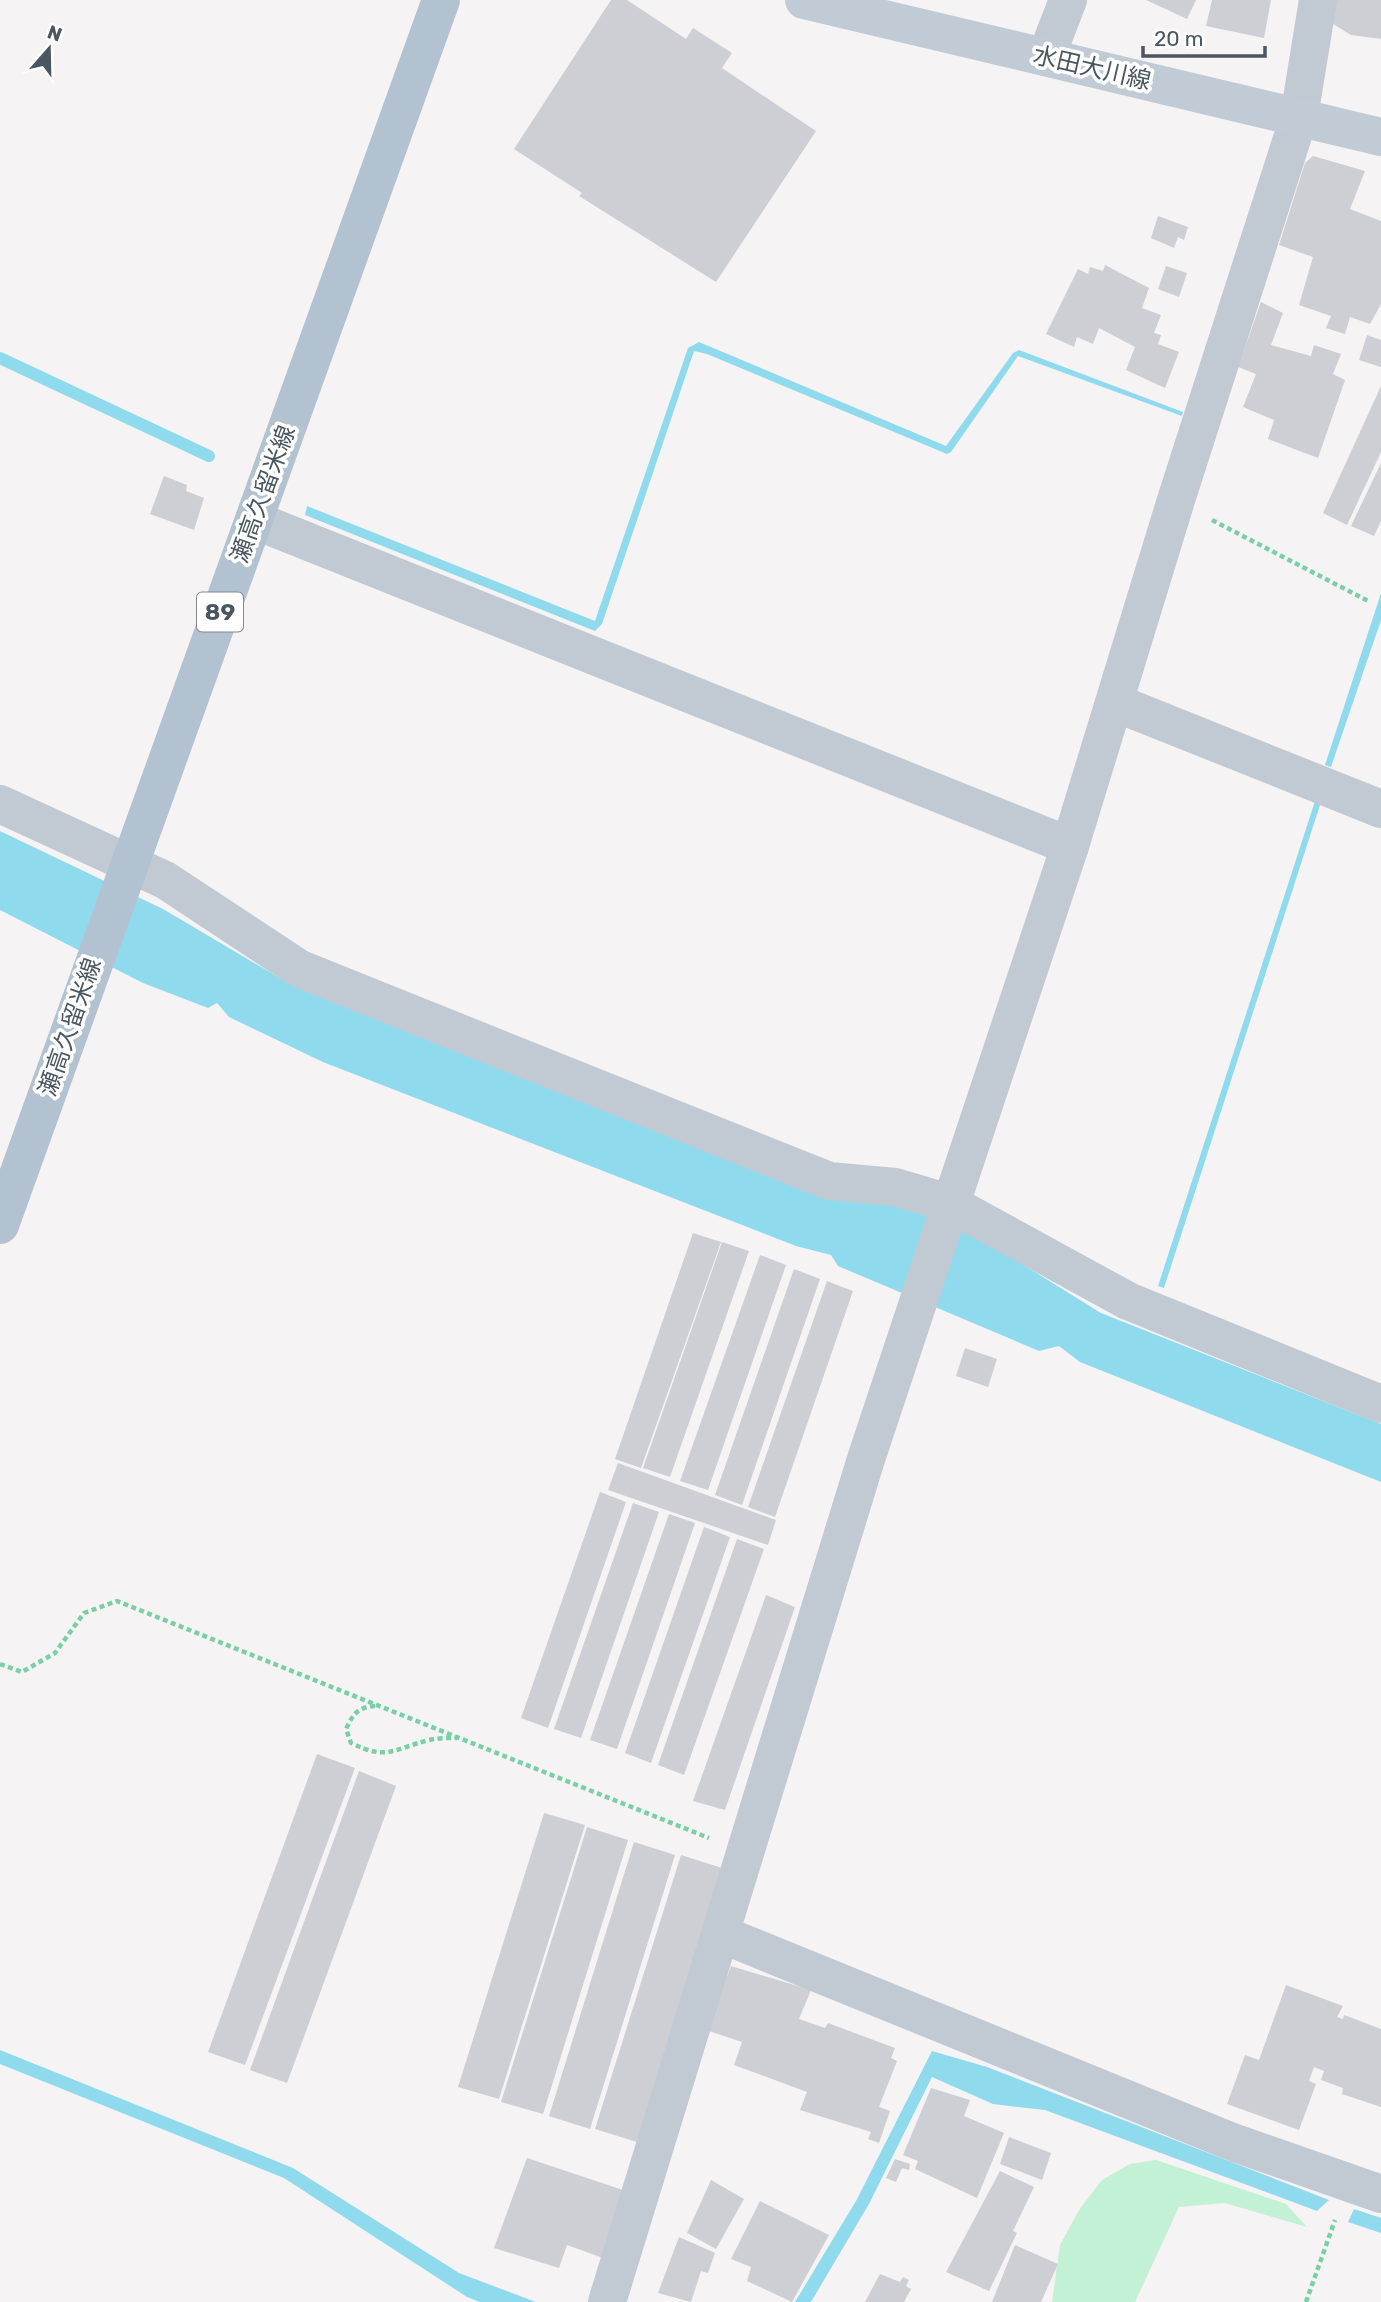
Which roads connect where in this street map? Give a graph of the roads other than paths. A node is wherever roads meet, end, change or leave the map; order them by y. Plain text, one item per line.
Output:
1 (441, 0) edge
2 (804, 0) edge
3 (1068, 0) edge
4 (1318, 0) edge
5 (1046, 57) junction
6 (1299, 117) junction
7 (1381, 137) edge
8 (254, 520) junction
9 (1115, 703) junction
10 (0, 804) edge
11 (1381, 809) edge
12 (1070, 846) junction
13 (128, 864) junction
14 (947, 1210) junction
15 (0, 1225) edge
16 (1381, 1404) edge
17 (721, 1934) junction
18 (1364, 2188) edge
19 (609, 2301) edge

1 - 8 main road, 瀬高久留米線 / 89
2 - 5 main road, 水田大川線
3 - 5 street
4 - 6 street
5 - 6 main road, 水田大川線
6 - 7 main road, 水田大川線
6 - 9 street
8 - 12 street
8 - 13 main road, 瀬高久留米線 / 89
9 - 11 street
9 - 12 street
10 - 13 street
12 - 14 street
13 - 14 street
13 - 15 main road, 瀬高久留米線 / 89
14 - 16 street
14 - 17 street
17 - 18 street
17 - 19 street

